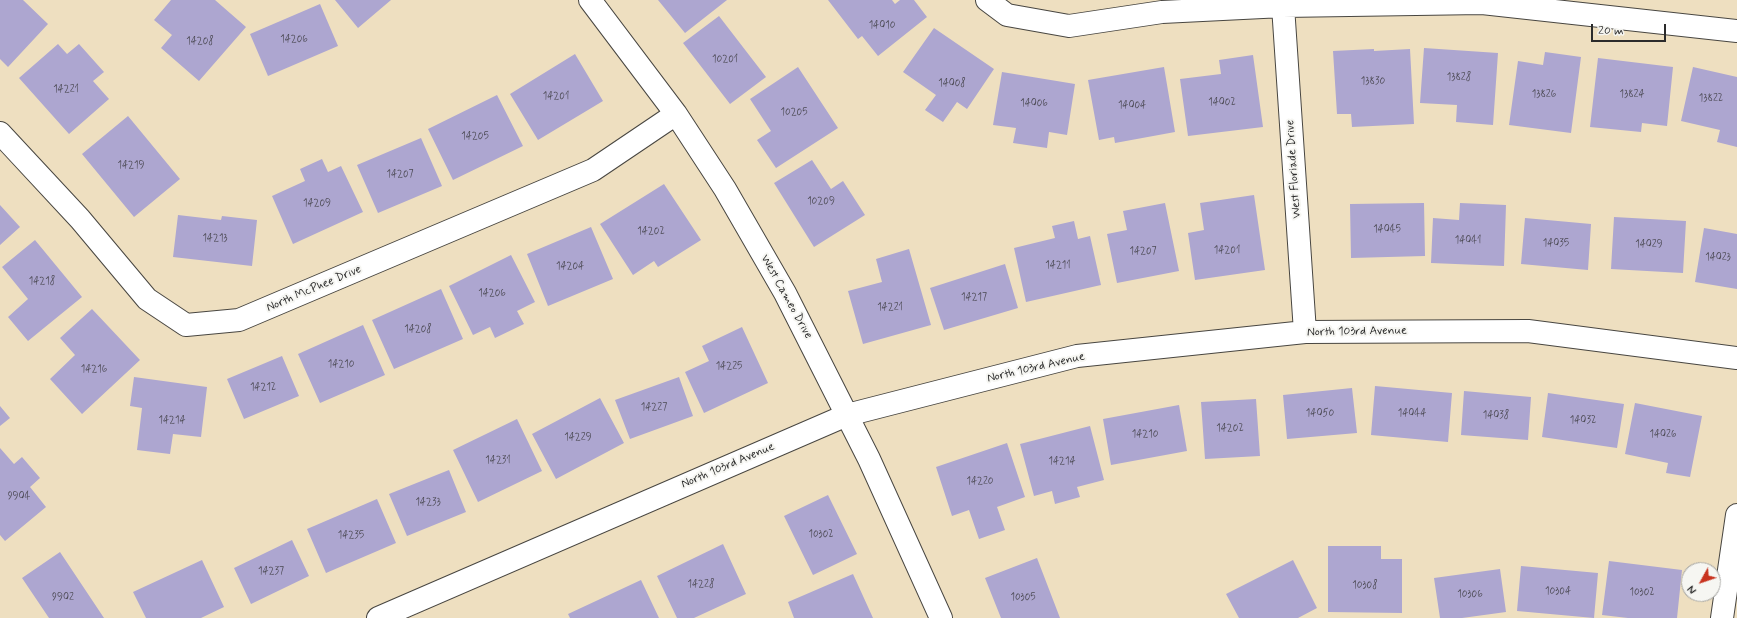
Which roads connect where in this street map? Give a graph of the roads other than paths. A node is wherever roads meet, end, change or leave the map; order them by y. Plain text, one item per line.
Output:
1 (590, 0) edge
2 (988, 0) edge
3 (1306, 3) edge
4 (1283, 6) junction
5 (1737, 31) edge
6 (676, 114) junction
7 (0, 133) edge
8 (1305, 332) junction
9 (1737, 358) edge
10 (847, 415) junction
11 (1737, 515) edge
12 (378, 618) edge
13 (941, 618) edge
14 (1722, 618) edge

1 - 6 street, West Cameo Drive
2 - 4 street
3 - 4 street
3 - 5 street
4 - 8 street, West Floriade Drive
6 - 7 street, North McPhee Drive
6 - 10 street, West Cameo Drive
8 - 9 street, North 103rd Avenue
8 - 10 street, North 103rd Avenue
10 - 12 street, North 103rd Avenue
10 - 13 street, West Cameo Drive
11 - 14 street

